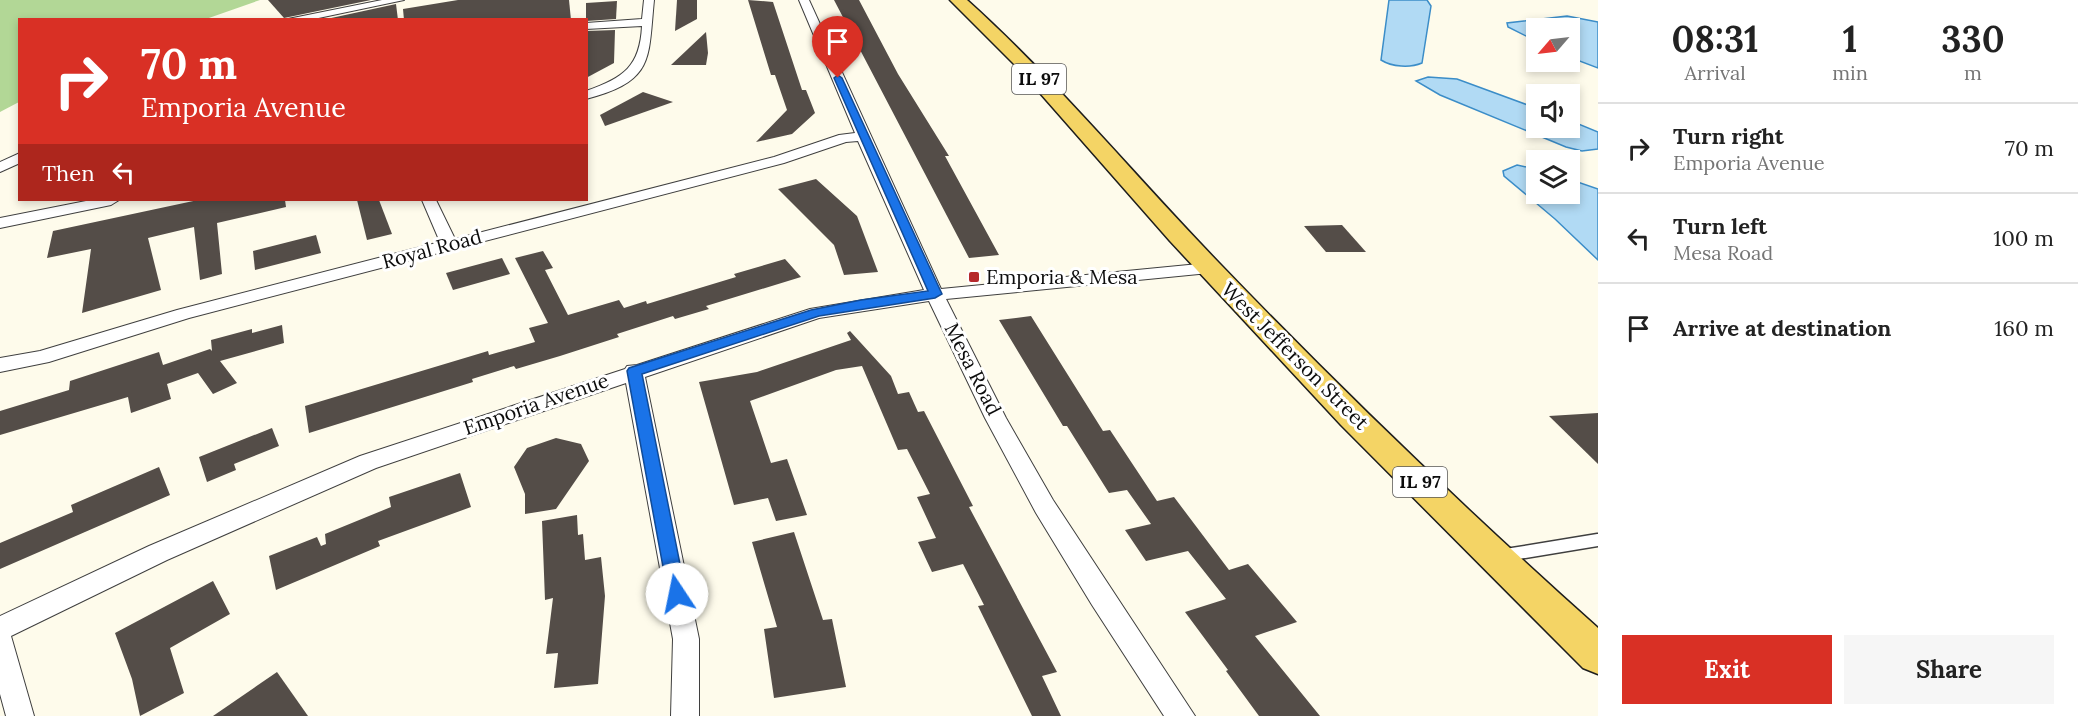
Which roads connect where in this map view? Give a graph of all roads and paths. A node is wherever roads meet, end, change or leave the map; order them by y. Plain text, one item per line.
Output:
1 (399, 0) edge
2 (650, 0) edge
3 (804, 0) edge
4 (958, 0) edge
5 (976, 0) edge
6 (299, 18) edge
7 (648, 22) junction
8 (588, 26) edge
9 (1008, 44) junction
10 (588, 94) edge
11 (864, 136) junction
12 (18, 158) edge
13 (0, 168) edge
14 (106, 201) edge
15 (429, 201) edge
16 (0, 223) edge
17 (448, 244) junction
18 (1209, 268) junction
19 (935, 294) junction
20 (0, 365) edge
21 (634, 371) junction
22 (1598, 540) edge
23 (1495, 557) junction
24 (0, 629) edge
25 (0, 641) edge
26 (1598, 655) edge
27 (20, 716) edge
28 (685, 716) edge
29 (1181, 716) edge

1 - 6 street
2 - 7 street
3 - 11 street, Mesa Road
4 - 9 main road, West Jefferson Street / IL 97
5 - 9 main road, West Jefferson Street / IL 97
7 - 8 street
7 - 10 street
9 - 18 main road, West Jefferson Street / IL 97
11 - 17 street, Royal Road
11 - 19 street, Mesa Road
12 - 13 street
14 - 16 street
15 - 17 street
17 - 20 street, Royal Road
18 - 19 street, Emporia Avenue
18 - 23 main road, West Jefferson Street / IL 97
19 - 21 street, Emporia Avenue
19 - 29 street, Mesa Road
21 - 24 street, Emporia Avenue
21 - 28 street
22 - 23 lane
23 - 26 main road, West Jefferson Street / IL 97
25 - 27 street

